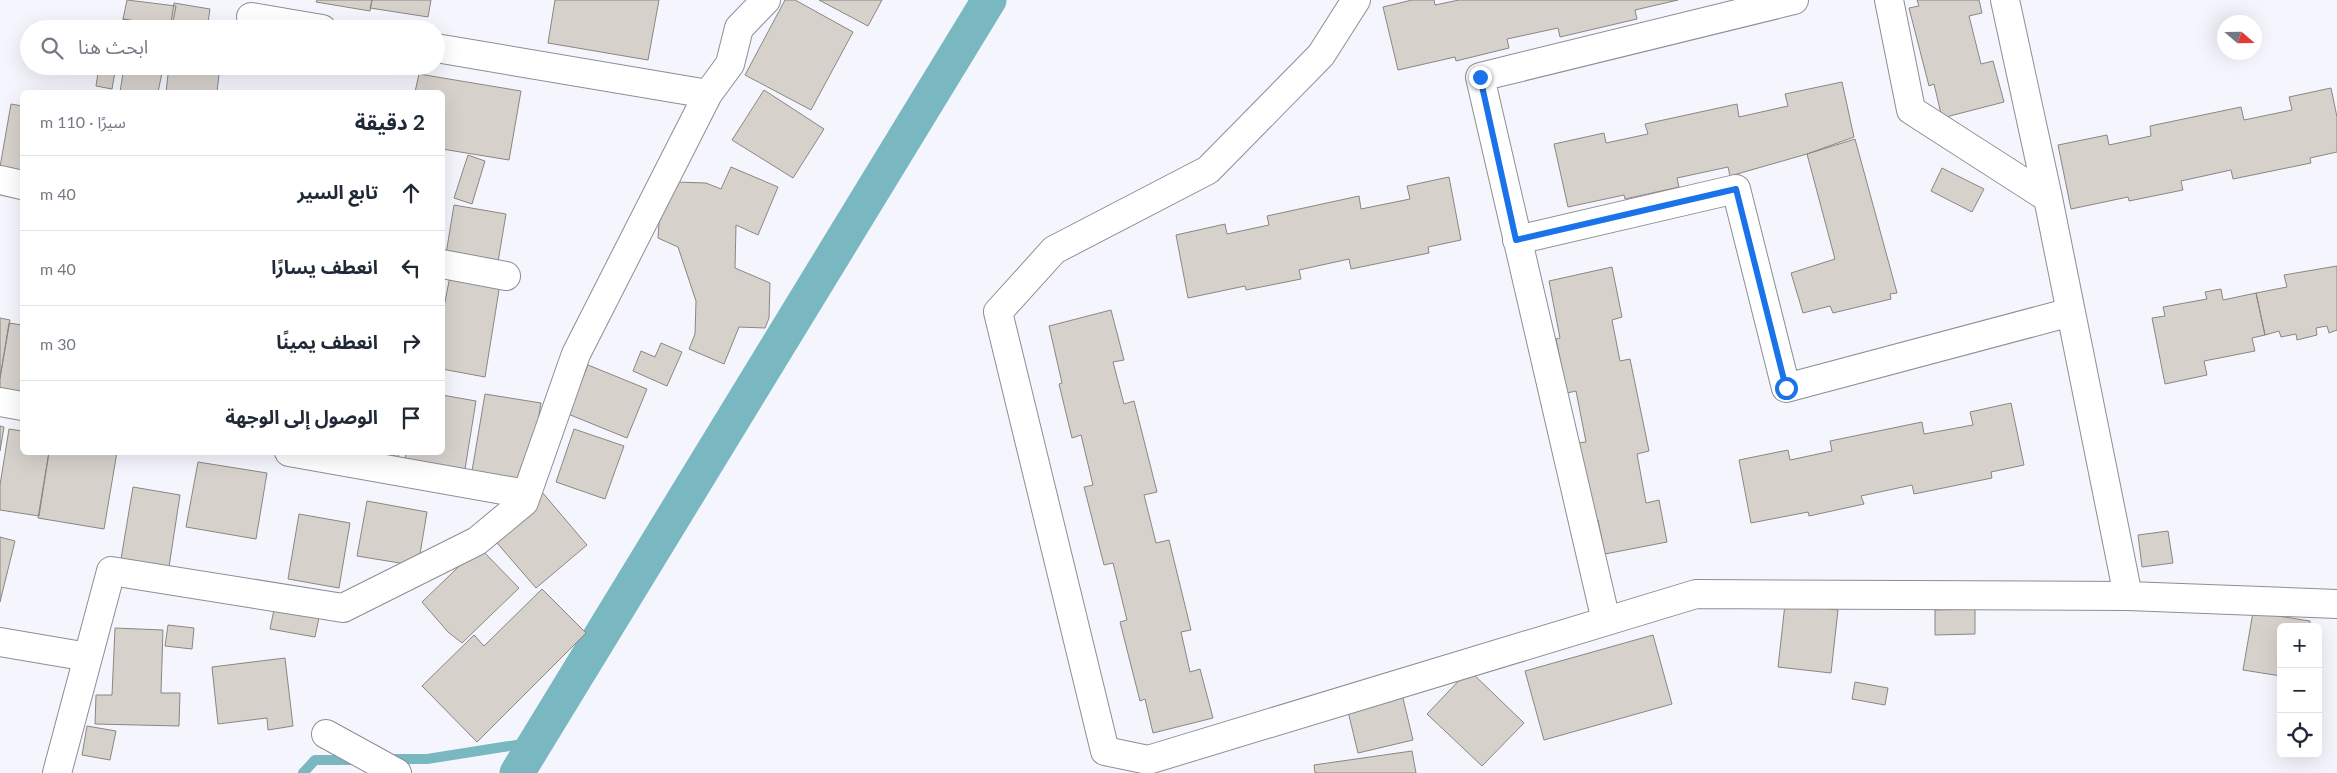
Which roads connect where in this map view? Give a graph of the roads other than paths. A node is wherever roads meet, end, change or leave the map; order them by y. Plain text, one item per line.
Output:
1 (766, 0) edge
2 (1356, 0) edge
3 (1794, 0) edge
4 (1889, 0) edge
5 (2005, 0) edge
6 (251, 17) dead end
7 (269, 20) edge
8 (445, 50) edge
9 (708, 94) junction
10 (0, 180) edge
11 (20, 185) edge
12 (2048, 198) junction
13 (1516, 240) junction
14 (445, 265) edge
15 (506, 276) dead end
16 (2071, 312) junction
17 (0, 402) edge
18 (20, 406) edge
19 (306, 455) edge
20 (526, 494) junction
21 (2128, 596) junction
22 (2337, 604) edge
23 (1606, 621) junction
24 (0, 642) edge
25 (88, 657) junction
26 (326, 734) dead end
27 (57, 773) edge
28 (397, 773) edge

1 - 9 street
2 - 23 street
3 - 13 street
4 - 12 street
5 - 12 street
6 - 7 street
8 - 9 street
9 - 20 street
10 - 11 street
12 - 16 street
13 - 16 street
13 - 23 street
14 - 15 street
16 - 21 street
17 - 18 street
19 - 20 street
20 - 25 street
21 - 22 street
21 - 23 street
24 - 25 street
25 - 27 street
26 - 28 street

